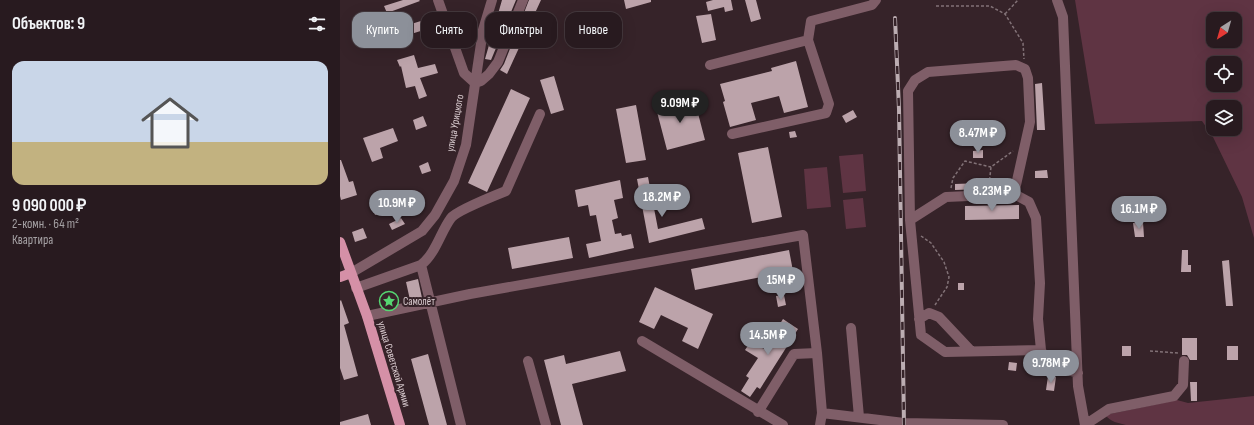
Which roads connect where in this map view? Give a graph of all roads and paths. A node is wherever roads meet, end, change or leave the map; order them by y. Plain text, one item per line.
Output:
1 (438, 0) edge
2 (492, 0) edge
3 (523, 0) edge
4 (876, 0) edge
5 (1018, 0) edge
6 (1057, 0) edge
7 (936, 6) dead end
8 (1005, 14) junction
9 (808, 40) junction
10 (710, 65) dead end
11 (1025, 69) junction
12 (474, 83) junction
13 (540, 114) dead end
14 (732, 134) dead end
15 (1025, 142) junction
16 (991, 167) junction
17 (1014, 194) junction
18 (988, 195) junction
19 (949, 197) junction
20 (910, 225) junction
21 (340, 242) edge
22 (421, 265) junction
23 (351, 273) junction
24 (340, 277) edge
25 (356, 288) junction
26 (430, 302) junction
27 (929, 313) junction
28 (367, 316) junction
29 (920, 319) junction
30 (851, 328) dead end
31 (642, 341) dead end
32 (1041, 350) junction
33 (971, 351) junction
34 (1150, 351) dead end
35 (817, 354) junction
36 (1183, 357) joint
37 (528, 361) dead end
38 (1078, 373) junction
39 (758, 412) junction
40 (822, 413) junction
41 (859, 417) junction
42 (892, 423) edge
43 (400, 425) edge
44 (461, 425) edge
45 (546, 425) edge
46 (783, 425) edge
47 (820, 425) edge
48 (1003, 425) edge
49 (1079, 425) edge
50 (1085, 425) edge
51 (1088, 425) edge

1 - 12 street
2 - 12 street, улица Урицкого
3 - 12 street
4 - 9 street
5 - 8 path
6 - 38 street
7 - 8 path
8 - 11 path
9 - 10 street
9 - 14 street
11 - 15 street
11 - 20 street
12 - 23 street, улица Урицкого
13 - 22 street
15 - 16 path
15 - 17 street
16 - 18 path
16 - 19 path
17 - 18 street
17 - 32 street
18 - 19 street
19 - 20 street
20 - 27 path
20 - 29 street
21 - 23 main road, улица Советской Армии
22 - 25 street
22 - 26 street
23 - 24 main road, улица Урицкого
23 - 25 main road, улица Советской Армии
25 - 28 main road, улица Советской Армии
26 - 28 street
26 - 35 street
26 - 44 street
27 - 29 street
27 - 33 street
28 - 43 main road, улица Советской Армии
29 - 33 street
30 - 41 street
31 - 39 street
32 - 33 street
32 - 38 street
34 - 36 path
35 - 39 street
35 - 40 street
36 - 50 street
37 - 45 street
38 - 50 street
39 - 46 street
40 - 41 street
40 - 47 street
41 - 42 street
42 - 48 street
49 - 50 street
50 - 51 street

